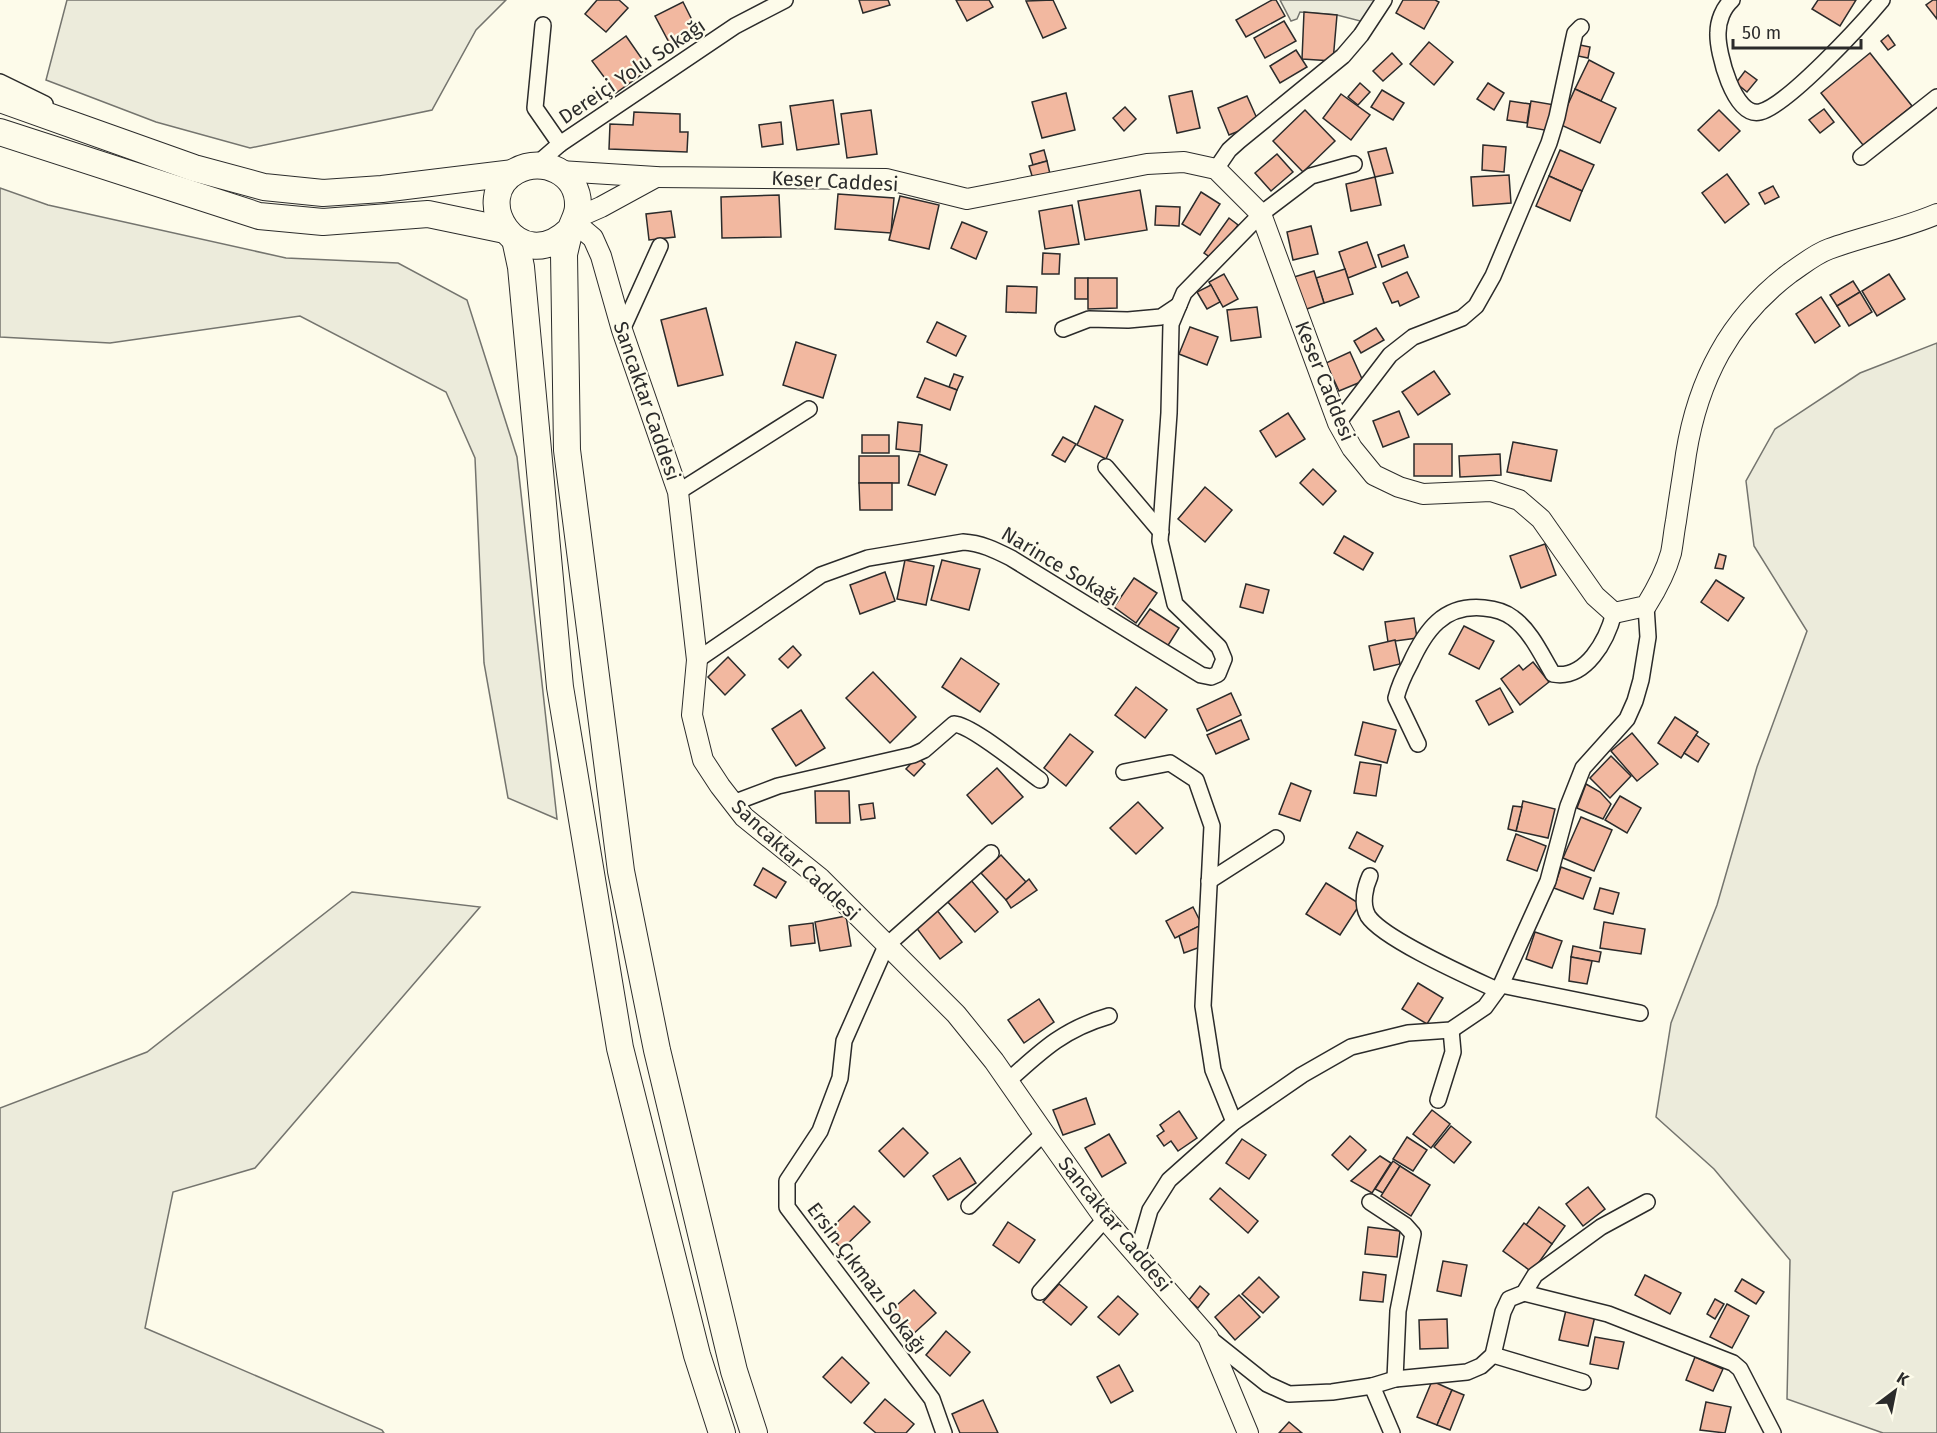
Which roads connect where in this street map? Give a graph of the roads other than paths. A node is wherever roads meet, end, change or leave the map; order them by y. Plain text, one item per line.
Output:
1 (785, 0) edge
2 (1384, 0) edge
3 (1732, 0) edge
4 (1882, 0) edge
5 (543, 25) dead end
6 (1581, 27) dead end
7 (0, 82) edge
8 (1937, 97) edge
9 (0, 99) edge
10 (0, 132) edge
11 (123, 142) junction
12 (560, 144) junction
13 (1861, 157) dead end
14 (1354, 164) dead end
15 (548, 168) junction
16 (1216, 169) junction
17 (512, 173) junction
18 (656, 177) junction
19 (1261, 214) junction
20 (1937, 214) edge
21 (573, 223) junction
22 (510, 235) junction
23 (660, 246) dead end
24 (1179, 304) junction
25 (1063, 329) dead end
26 (622, 330) junction
27 (809, 409) dead end
28 (1338, 423) junction
29 (1106, 467) dead end
30 (678, 492) junction
31 (1161, 532) junction
32 (1646, 606) junction
33 (1614, 613) junction
34 (697, 660) junction
35 (1418, 744) dead end
36 (1124, 772) dead end
37 (1040, 780) dead end
38 (733, 803) junction
39 (1276, 838) dead end
40 (991, 853) dead end
41 (1370, 876) dead end
42 (1209, 881) junction
43 (886, 946) junction
44 (1499, 988) junction
45 (1640, 1013) dead end
46 (1109, 1016) dead end
47 (1451, 1030) junction
48 (1008, 1081) junction
49 (1438, 1100) dead end
50 (1234, 1122) junction
51 (1044, 1133) junction
52 (1370, 1202) dead end
53 (1647, 1202) dead end
54 (969, 1206) dead end
55 (1105, 1219) junction
56 (1137, 1255) junction
57 (1040, 1292) dead end
58 (1524, 1293) junction
59 (1208, 1337) junction
60 (1493, 1355) junction
61 (1395, 1379) junction
62 (1583, 1382) dead end
63 (1372, 1386) junction
64 (722, 1433) edge
65 (754, 1433) edge
66 (944, 1433) edge
67 (1248, 1433) edge
68 (1392, 1433) edge
69 (1773, 1433) edge

1 - 12 street, Dereiçi Yolu Sokağı
2 - 16 street
3 - 4 street
5 - 12 street
6 - 28 street
7 - 11 street
8 - 13 street
9 - 11 highway
10 - 22 highway
11 - 17 highway
12 - 15 street, Dereiçi Yolu Sokağı
14 - 19 street, Narince Sokağı
15 - 17 highway
15 - 18 street
15 - 21 highway
16 - 18 street, Keser Caddesi
16 - 19 street, Keser Caddesi
17 - 22 highway
18 - 21 street, Keser Caddesi
19 - 24 street, Narince Sokağı
19 - 28 street, Keser Caddesi
20 - 32 street
21 - 22 highway
21 - 26 street, Sancaktar Caddesi
21 - 65 highway
22 - 64 highway
23 - 26 street
24 - 25 street
24 - 31 street, Narince Sokağı
26 - 30 street, Sancaktar Caddesi
27 - 30 street
28 - 33 street, Keser Caddesi
29 - 31 street
30 - 34 street, Sancaktar Caddesi
31 - 34 street, Narince Sokağı
32 - 33 street
32 - 44 street
33 - 35 street
34 - 38 street, Sancaktar Caddesi
36 - 42 street
37 - 38 street
38 - 43 street, Sancaktar Caddesi
39 - 42 street
40 - 43 street
41 - 44 street
42 - 50 street
43 - 48 street, Sancaktar Caddesi
43 - 66 street, Ersin Çıkmazı Sokağı
44 - 45 street
44 - 47 street
46 - 48 street
47 - 49 street
47 - 50 street
48 - 51 street, Sancaktar Caddesi
50 - 56 street
51 - 54 street
51 - 55 street, Sancaktar Caddesi
52 - 61 street
53 - 58 street
55 - 56 street, Sancaktar Caddesi
55 - 57 street
56 - 59 street, Sancaktar Caddesi
58 - 60 street
58 - 69 street
59 - 63 street
59 - 67 street, Sancaktar Caddesi
60 - 61 street
60 - 62 street
61 - 63 street
63 - 68 street

